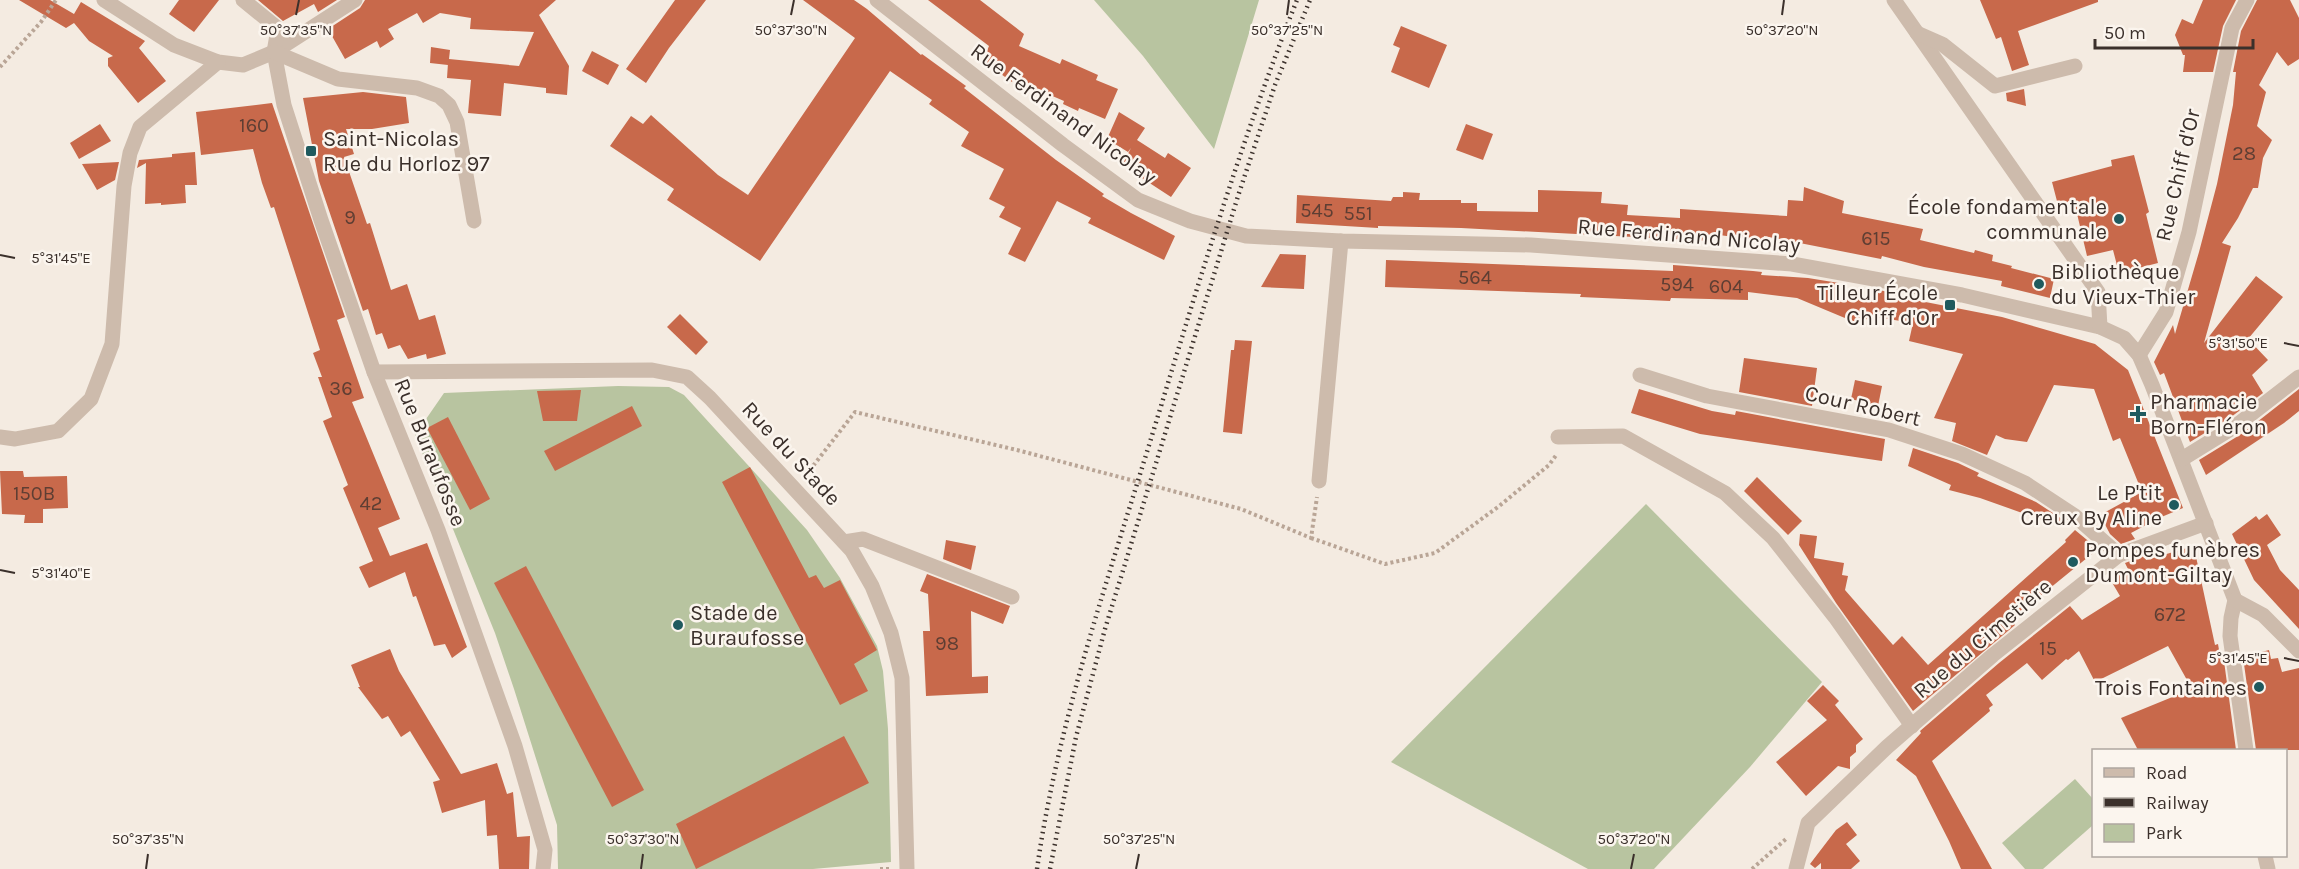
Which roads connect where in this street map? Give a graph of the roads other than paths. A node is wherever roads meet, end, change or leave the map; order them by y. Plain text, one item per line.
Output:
1 (104, 0) edge
2 (243, 0) edge
3 (355, 0) edge
4 (878, 0) edge
5 (1894, 0) edge
6 (2247, 0) edge
7 (1917, 33) junction
8 (274, 52) junction
9 (218, 62) junction
10 (2075, 66) dead end
11 (474, 221) dead end
12 (1341, 241) junction
13 (2100, 327) junction
14 (2139, 355) junction
15 (374, 372) junction
16 (1640, 375) dead end
17 (2299, 377) edge
18 (1565, 437) road end
19 (0, 438) edge
20 (2182, 459) junction
21 (1318, 481) road end
22 (2206, 523) junction
23 (844, 542) junction
24 (2119, 555) junction
25 (1012, 597) dead end
26 (2235, 600) junction
27 (2299, 651) edge
28 (1912, 726) junction
29 (2246, 749) edge
30 (543, 869) edge
31 (907, 869) edge
32 (1796, 869) edge

1 - 9 street
2 - 8 street, Rue Buraufosse
3 - 8 street
4 - 12 street, Rue Ferdinand Nicolay
5 - 7 street
6 - 14 street, Rue Chiff d'Or
7 - 10 street
7 - 13 street
8 - 9 street
8 - 11 street
8 - 15 street, Rue Buraufosse
9 - 19 street
12 - 13 street, Rue Ferdinand Nicolay
12 - 21 street
13 - 14 street, Rue Ferdinand Nicolay
14 - 20 street, Rue Ferdinand Nicolay
15 - 23 street, Rue du Stade
15 - 30 street, Rue Buraufosse
16 - 24 street, Cour Robert
17 - 20 street
18 - 28 street
20 - 22 street, Rue Ferdinand Nicolay
22 - 24 street, Rue du Cimetière
22 - 26 street, Rue Ferdinand Nicolay
23 - 25 street
23 - 31 street, Rue du Stade
24 - 28 street, Rue du Cimetière
26 - 27 street
26 - 29 street, Rue Ferdinand Nicolay
28 - 32 street, Rue du Cimetière

